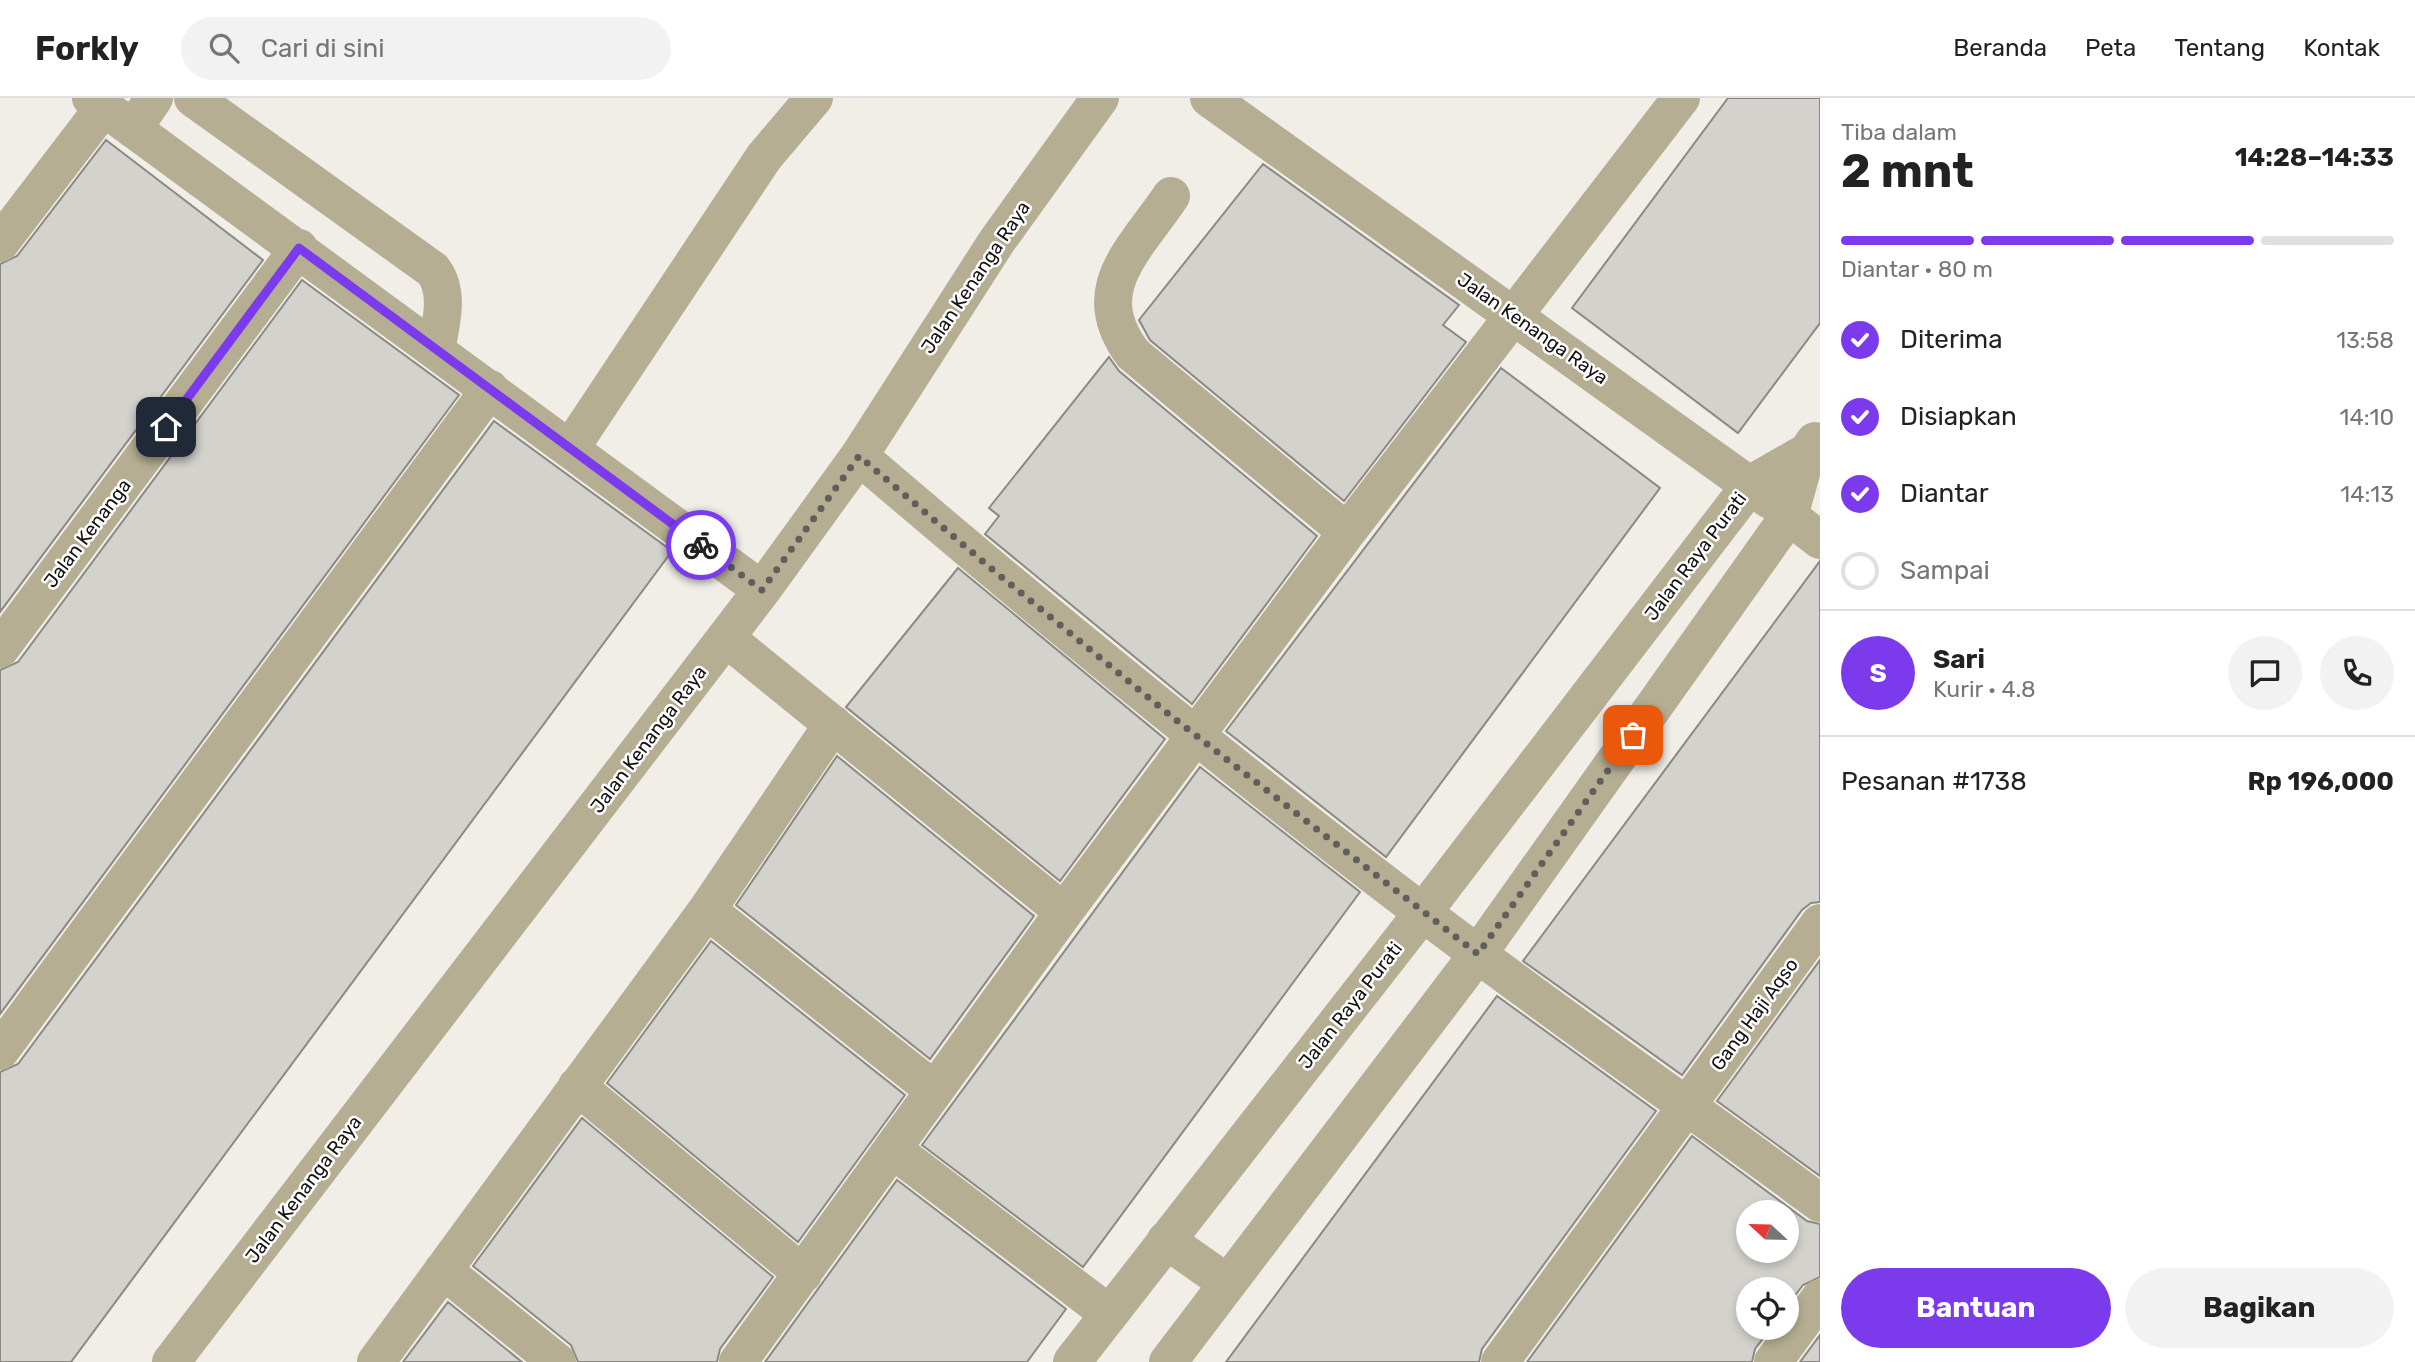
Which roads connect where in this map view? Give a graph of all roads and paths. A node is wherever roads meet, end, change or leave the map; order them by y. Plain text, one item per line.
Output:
1 (154, 98) edge
2 (193, 98) edge
3 (814, 98) edge
4 (1100, 98) edge
5 (1209, 98) edge
6 (1681, 98) edge
7 (109, 112) edge
8 (1171, 196) dead end
9 (0, 243) edge
10 (299, 248) junction
11 (1513, 314) junction
12 (436, 350) junction
13 (490, 389) junction
14 (1814, 443) edge
15 (570, 449) junction
16 (859, 456) junction
17 (1751, 484) junction
18 (1789, 516) junction
19 (1347, 532) junction
20 (1820, 540) edge
21 (762, 590) junction
22 (726, 638) junction
23 (0, 649) edge
24 (833, 724) junction
25 (1196, 736) junction
26 (707, 909) junction
27 (1424, 911) junction
28 (1064, 912) junction
29 (1820, 923) edge
30 (1478, 954) junction
31 (0, 1051) edge
32 (577, 1086) junction
33 (934, 1090) junction
34 (1688, 1105) junction
35 (892, 1149) junction
36 (1820, 1203) edge
37 (1166, 1240) junction
38 (443, 1270) junction
39 (803, 1274) junction
40 (1227, 1283) junction
41 (1820, 1298) edge
42 (1108, 1313) junction
43 (171, 1362) edge
44 (376, 1362) edge
45 (557, 1362) edge
46 (738, 1362) edge
47 (1072, 1362) edge
48 (1168, 1362) edge
49 (1500, 1362) edge
50 (1773, 1362) edge

1 - 7 street
2 - 12 street
3 - 15 street
4 - 16 street, Jalan Kenanga Raya
5 - 11 street, Jalan Kenanga Raya
6 - 11 street
7 - 9 street
7 - 10 street
8 - 19 street
10 - 12 street
10 - 23 street, Jalan Kenanga
11 - 17 street, Jalan Kenanga Raya
11 - 19 street
12 - 13 street
13 - 15 street
13 - 31 street
14 - 17 street, Jalan Raya Purati
14 - 18 street, Jalan Raya Purati
15 - 21 street
16 - 21 street, Jalan Kenanga Raya
16 - 25 street
17 - 18 street, Jalan Kenanga Raya
17 - 27 street, Jalan Raya Purati
18 - 20 street, Jalan Kenanga Raya
18 - 30 street, Jalan Raya Purati
19 - 25 street
21 - 22 street, Jalan Kenanga Raya
22 - 24 street
22 - 43 street, Jalan Kenanga Raya
24 - 26 street
24 - 28 street
25 - 27 street
25 - 28 street
26 - 32 street
26 - 33 street
27 - 30 street
27 - 37 street, Jalan Raya Purati
28 - 33 street
29 - 34 street, Gang Haji Aqso
30 - 34 street
30 - 40 street, Jalan Raya Purati
32 - 38 street
32 - 39 street
33 - 35 street
34 - 36 street
34 - 49 street, Gang Haji Aqso
35 - 39 street
35 - 42 street
37 - 40 street
37 - 42 street, Jalan Raya Purati
38 - 44 street
38 - 45 street
39 - 46 street
40 - 48 street, Jalan Raya Purati
41 - 50 street
42 - 47 street, Jalan Raya Purati

